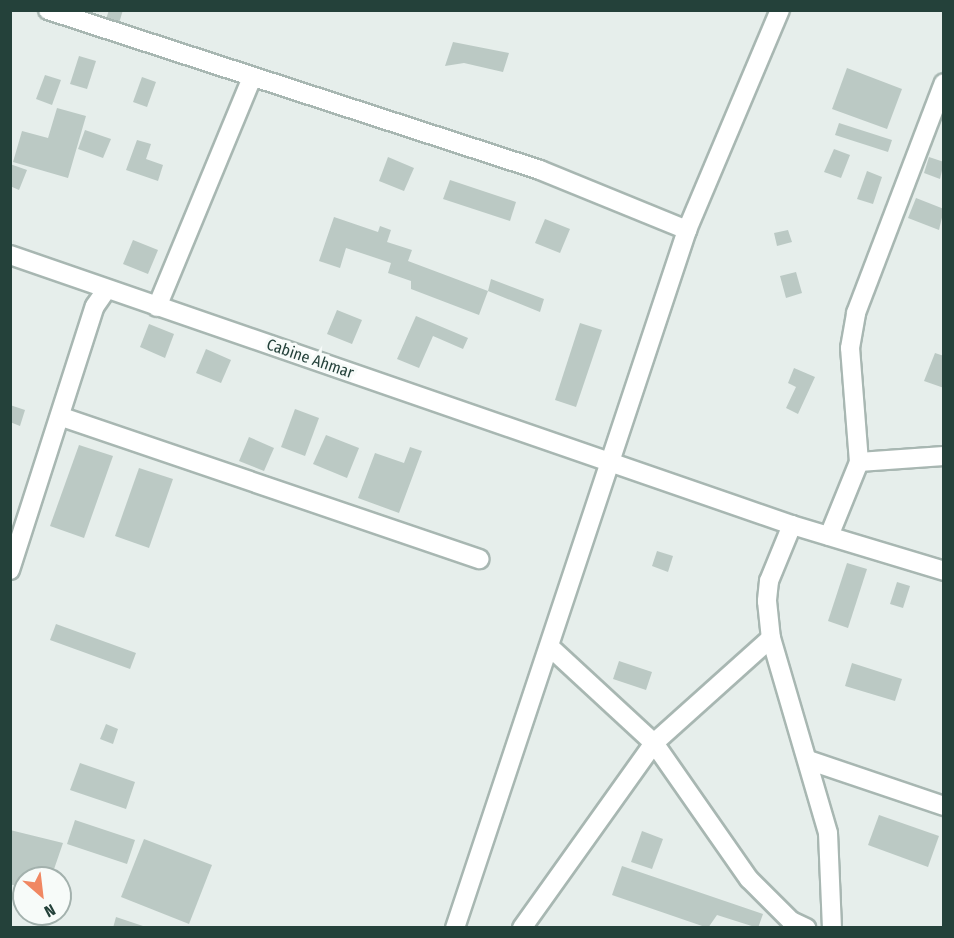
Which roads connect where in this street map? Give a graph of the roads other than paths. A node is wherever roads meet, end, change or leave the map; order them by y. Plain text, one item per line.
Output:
1 (48, 10) edge
2 (780, 10) edge
3 (252, 78) junction
4 (944, 83) edge
5 (939, 107) edge
6 (687, 230) junction
7 (10, 255) edge
8 (106, 290) junction
9 (157, 307) junction
10 (62, 417) junction
11 (944, 456) edge
12 (610, 461) junction
13 (859, 462) junction
14 (792, 525) junction
15 (829, 536) junction
16 (479, 559) dead end
17 (10, 570) edge
18 (944, 571) edge
19 (771, 638) junction
20 (551, 648) junction
21 (654, 743) junction
22 (808, 760) junction
23 (944, 806) edge
24 (455, 927) edge
25 (522, 927) edge
26 (806, 927) edge
27 (832, 927) edge

1 - 3 street
2 - 6 street
3 - 6 street
3 - 9 street
4 - 5 street
5 - 13 street
6 - 12 street
7 - 8 street, Cabine Ahmar
8 - 9 street, Cabine Ahmar
8 - 10 street
9 - 12 street, Cabine Ahmar
10 - 16 street
10 - 17 street
11 - 13 street
12 - 14 street, Cabine Ahmar
12 - 20 street
13 - 15 street
14 - 15 street, Cabine Ahmar
14 - 19 street
15 - 18 street, Cabine Ahmar
19 - 21 street
19 - 22 street
20 - 21 street
20 - 24 street
21 - 25 street
21 - 26 street
22 - 23 street
22 - 27 street

